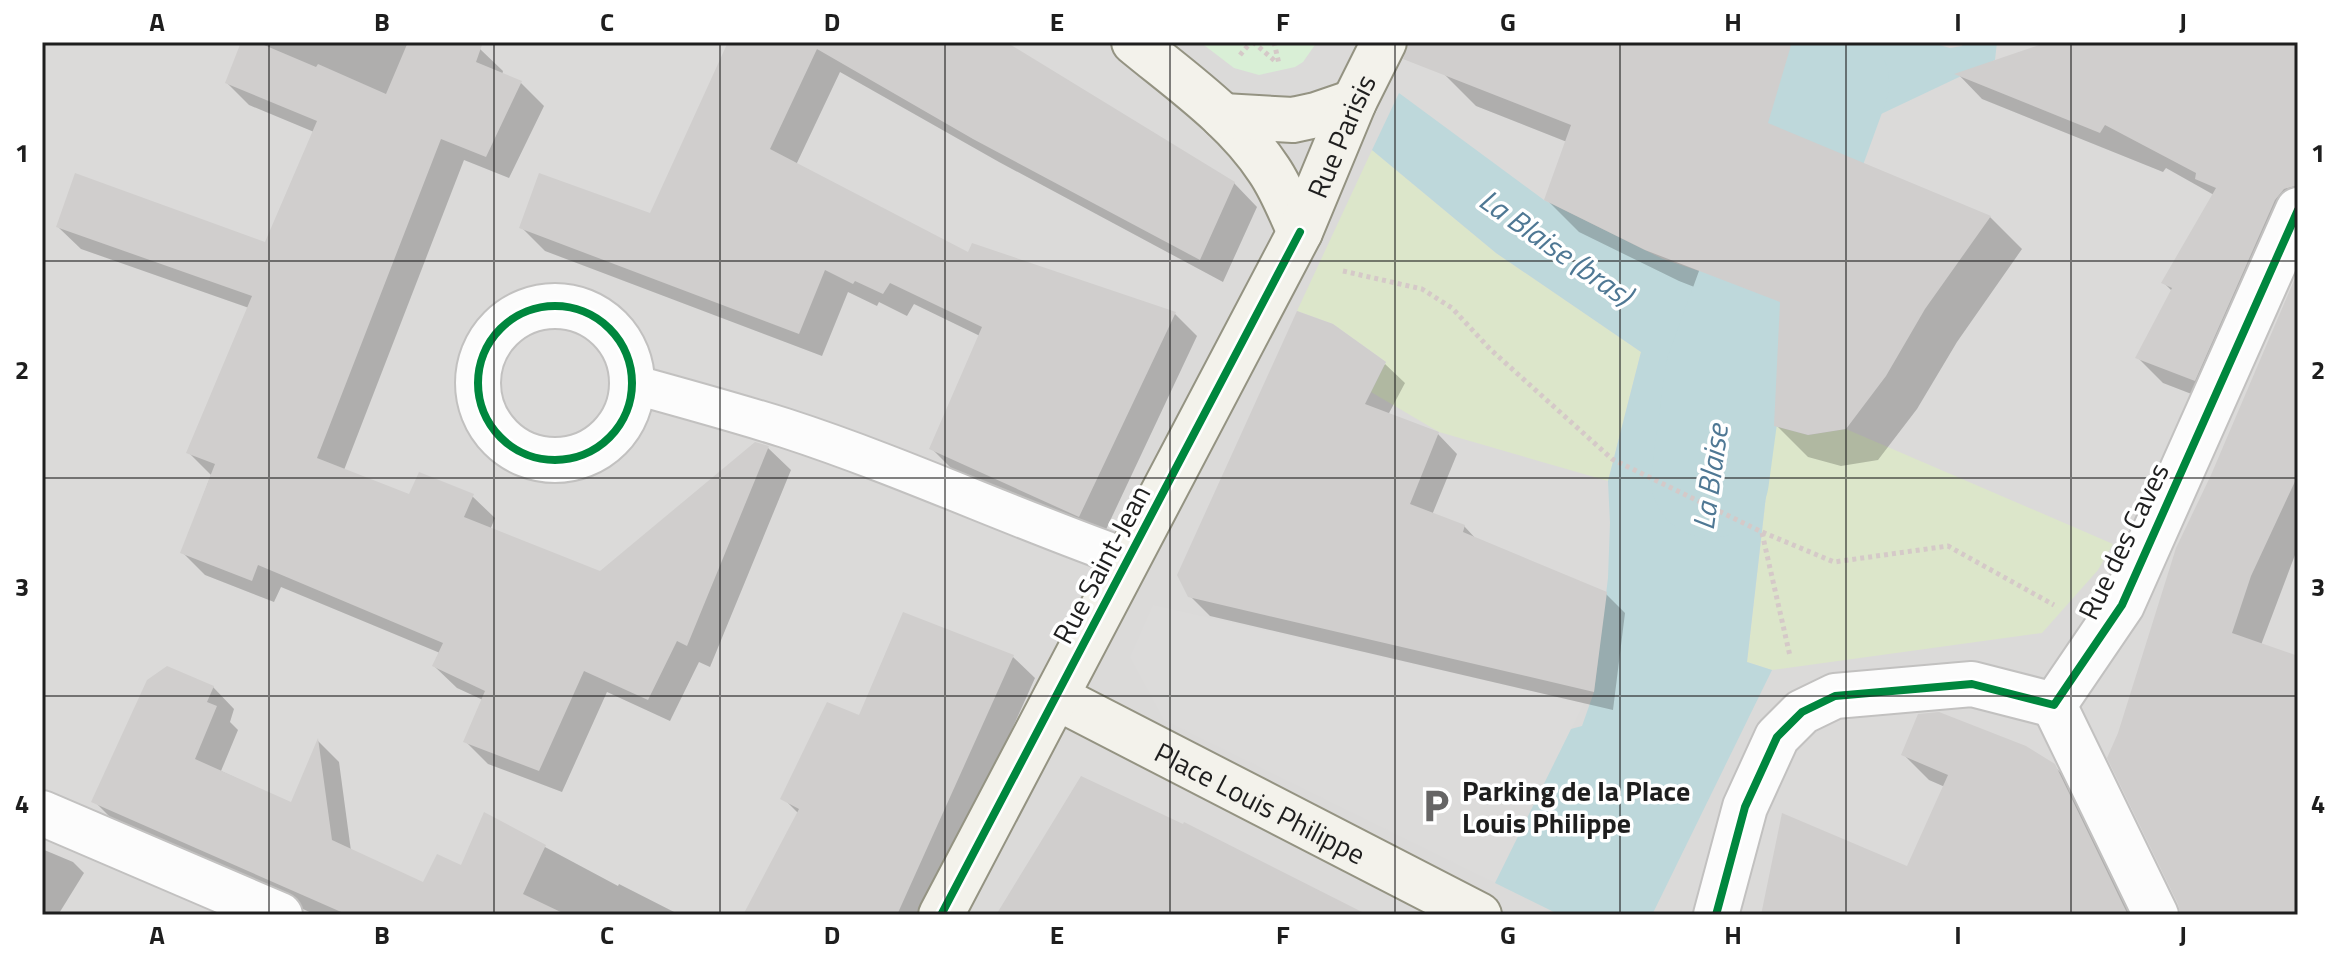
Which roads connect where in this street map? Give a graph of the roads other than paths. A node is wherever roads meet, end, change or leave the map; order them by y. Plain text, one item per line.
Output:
1 (1134, 42) edge
2 (1384, 42) edge
3 (1354, 102) junction
4 (1223, 116) junction
5 (2298, 210) edge
6 (1296, 239) junction
7 (632, 384) dead end
8 (1129, 559) junction
9 (1056, 697) junction
10 (2054, 705) junction
11 (42, 813) edge
12 (1471, 911) edge
13 (280, 915) edge
14 (941, 915) edge
15 (1716, 915) edge
16 (2156, 915) edge

1 - 4 main road
2 - 3 main road, Rue Parisis
3 - 4 main road
3 - 6 main road, Rue Parisis
4 - 6 main road
5 - 10 street, Rue des Caves
6 - 8 main road, Rue Saint-Jean
7 - 8 lane
8 - 9 main road, Rue Saint-Jean
9 - 12 main road, Place Louis Philippe
9 - 14 main road, Rue Saint-Jean
10 - 15 street
10 - 16 street
11 - 13 street

